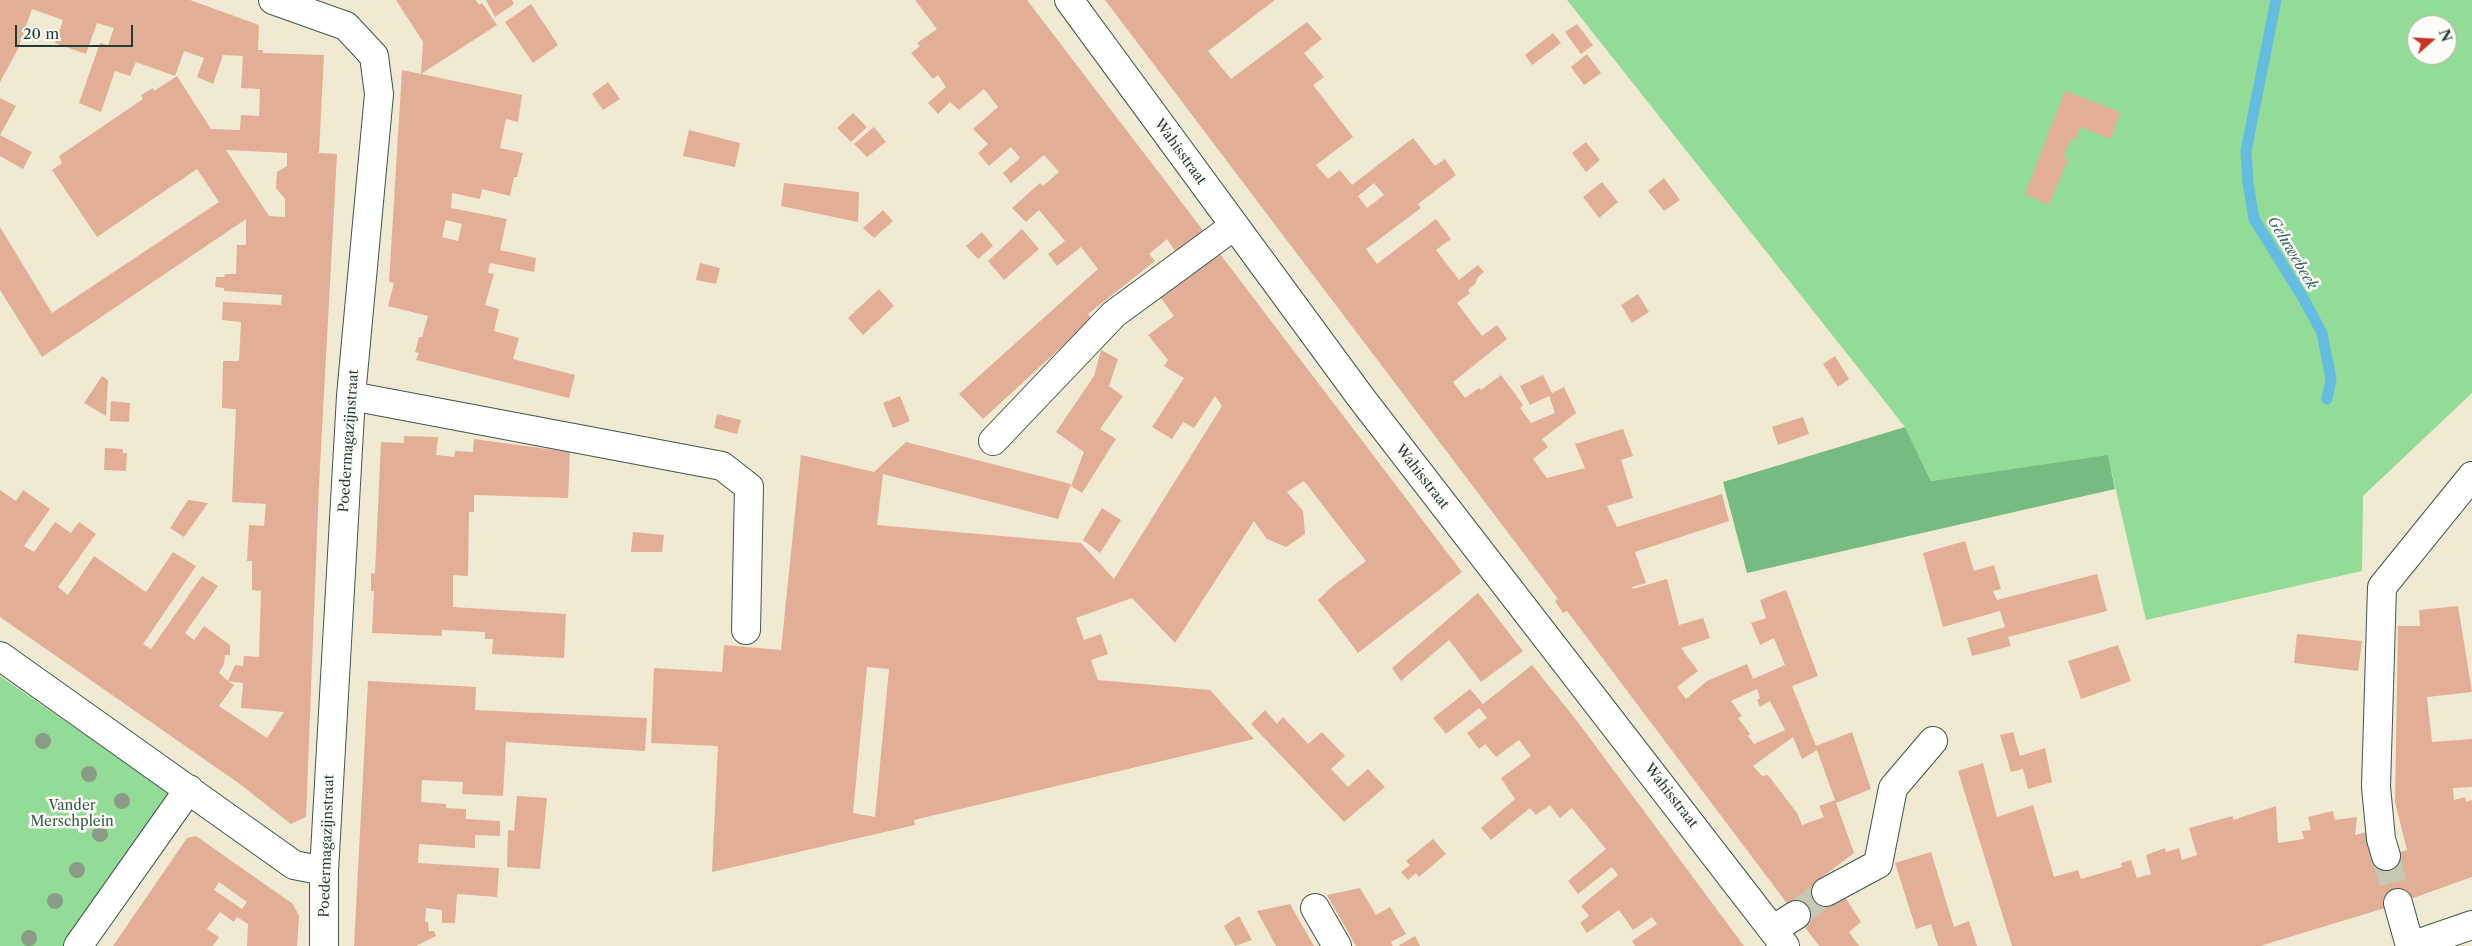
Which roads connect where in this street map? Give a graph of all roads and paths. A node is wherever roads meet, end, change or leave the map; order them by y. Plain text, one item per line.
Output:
1 (273, 0) edge
2 (1069, 0) edge
3 (1234, 226) junction
4 (351, 396) junction
5 (993, 440) dead end
6 (2472, 476) edge
7 (746, 630) dead end
8 (0, 656) edge
9 (1933, 741) dead end
10 (189, 789) junction
11 (2386, 856) tunnel mouth
12 (324, 871) junction
13 (1826, 892) tunnel mouth
14 (2398, 903) tunnel mouth
15 (1315, 908) dead end
16 (2472, 925) edge
17 (1785, 930) edge
18 (78, 946) edge
19 (324, 946) edge
20 (1337, 946) edge
21 (2410, 946) edge

1 - 4 street, Poedermagazijnstraat
2 - 3 street, Wahisstraat
3 - 5 street
3 - 17 street, Wahisstraat
4 - 7 street
4 - 12 street, Poedermagazijnstraat
6 - 11 street
8 - 10 street
9 - 13 street
10 - 12 street
10 - 18 street
12 - 19 street, Poedermagazijnstraat
14 - 21 street
15 - 20 street
16 - 21 street

